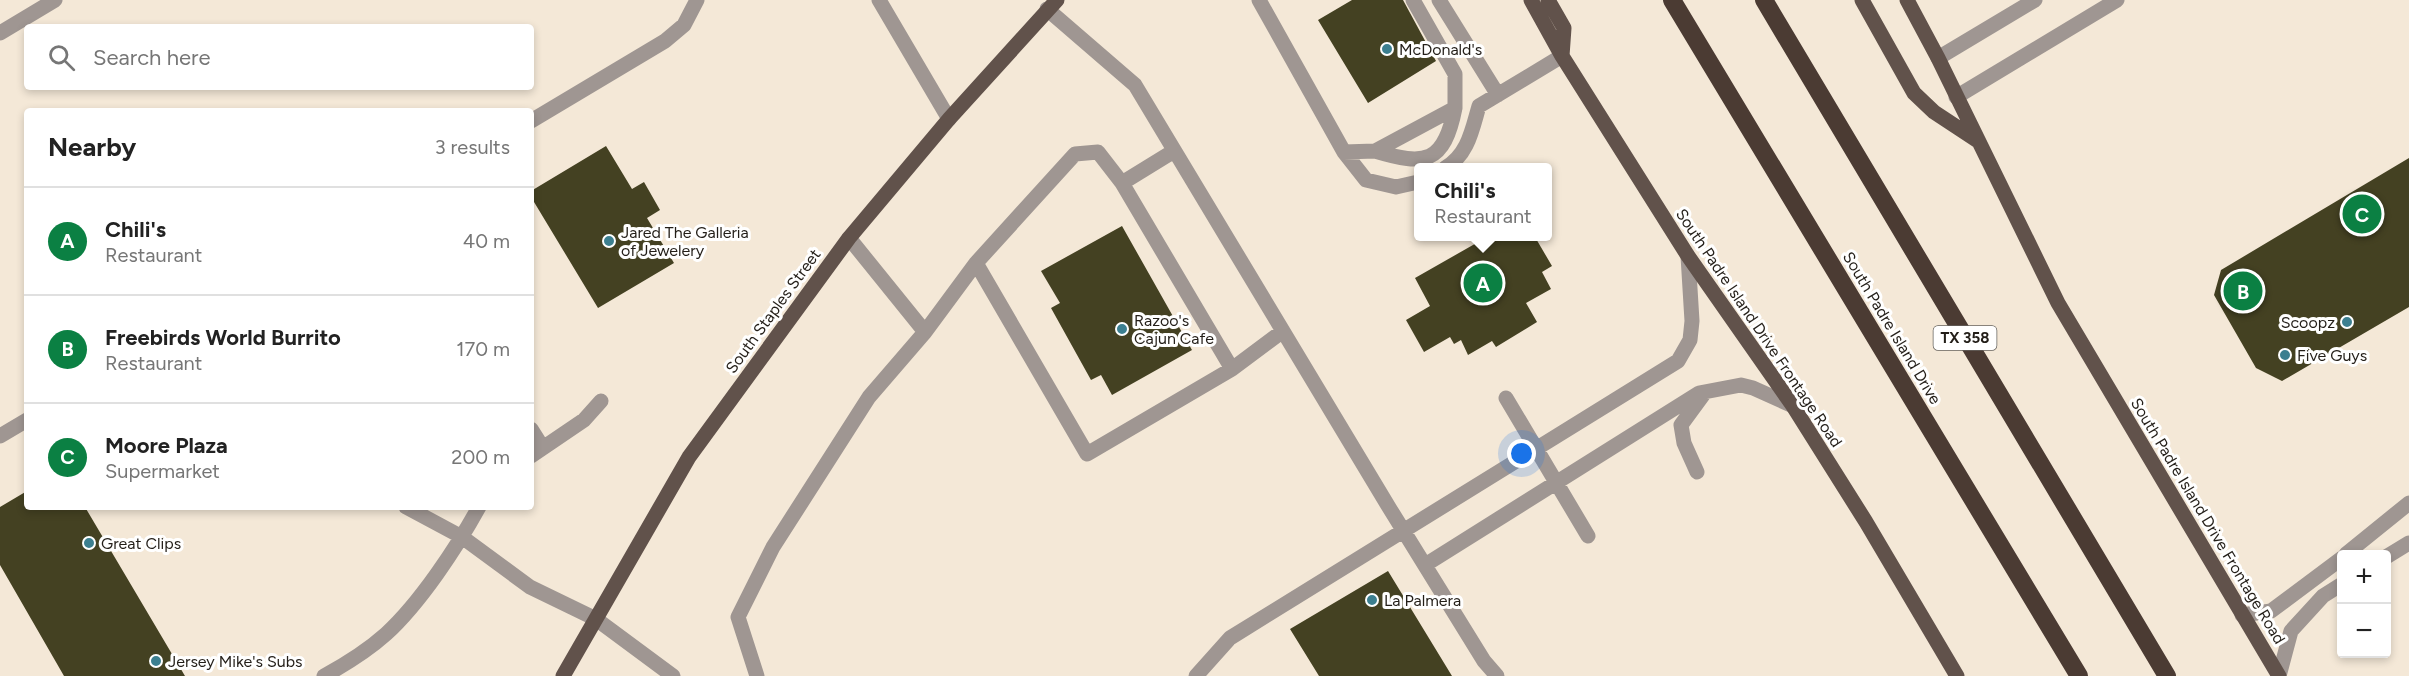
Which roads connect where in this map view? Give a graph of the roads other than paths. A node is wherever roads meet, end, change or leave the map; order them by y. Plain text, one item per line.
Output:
1 (55, 0) edge
2 (697, 0) edge
3 (879, 0) edge
4 (1259, 0) edge
5 (1413, 0) edge
6 (1439, 0) edge
7 (1531, 0) edge
8 (1548, 0) edge
9 (1672, 0) edge
10 (1764, 0) edge
11 (1862, 0) edge
12 (1907, 0) edge
13 (2035, 0) edge
14 (2117, 0) edge
15 (1052, 5) edge
16 (0, 33) edge
17 (1562, 56) junction
18 (1938, 58) junction
19 (1498, 95) junction
20 (1956, 97) junction
21 (1455, 108) junction
22 (534, 119) edge
23 (949, 119) junction
24 (1978, 141) junction
25 (1174, 151) junction
26 (1375, 151) junction
27 (1344, 152) junction
28 (1453, 163) edge
29 (1122, 183) junction
30 (1414, 183) edge
31 (849, 238) junction
32 (1688, 256) junction
33 (976, 263) junction
34 (1283, 331) junction
35 (925, 332) junction
36 (1232, 369) junction
37 (1706, 392) junction
38 (1506, 398) dead end
39 (601, 401) dead end
40 (1793, 406) junction
41 (24, 422) edge
42 (0, 436) edge
43 (1536, 450) junction
44 (537, 452) edge
45 (1697, 472) dead end
46 (1556, 483) junction
47 (2409, 503) edge
48 (412, 510) edge
49 (477, 510) edge
50 (1404, 532) junction
51 (1588, 536) dead end
52 (462, 537) junction
53 (2409, 543) edge
54 (2352, 550) edge
55 (2391, 554) edge
56 (2337, 562) edge
57 (1425, 565) junction
58 (2337, 587) edge
59 (2242, 615) junction
60 (596, 620) junction
61 (324, 676) edge
62 (563, 676) edge
63 (674, 676) edge
64 (756, 676) edge
65 (1196, 676) edge
66 (1497, 676) edge
67 (1957, 676) edge
68 (2079, 676) edge
69 (2167, 676) edge
70 (2279, 676) edge

1 - 16 lane
2 - 22 lane
3 - 23 lane
4 - 27 lane
5 - 21 lane
6 - 19 lane
7 - 17 main road, South Padre Island Drive Frontage Road
8 - 17 main road
9 - 68 highway, South Padre Island Drive
10 - 69 highway, TX 358
11 - 24 main road
12 - 18 main road, South Padre Island Drive Frontage Road
13 - 18 lane
14 - 20 lane
15 - 23 main road, South Staples Street
15 - 25 lane
17 - 19 lane
17 - 32 main road, South Padre Island Drive Frontage Road
18 - 20 main road, South Padre Island Drive Frontage Road
19 - 28 lane
20 - 24 main road, South Padre Island Drive Frontage Road
21 - 26 lane
21 - 26 lane
23 - 31 main road, South Staples Street
24 - 59 main road, South Padre Island Drive Frontage Road
25 - 29 lane
25 - 34 lane
26 - 27 lane
27 - 30 lane
29 - 33 lane
29 - 36 lane
31 - 35 lane
31 - 60 main road, South Staples Street
32 - 40 main road, South Padre Island Drive Frontage Road
32 - 43 lane
33 - 35 lane
33 - 36 lane
34 - 36 lane
34 - 50 lane
35 - 64 lane
37 - 40 lane
37 - 45 lane
37 - 46 lane
38 - 43 lane
39 - 44 lane
40 - 67 main road, South Padre Island Drive Frontage Road
41 - 42 lane
43 - 46 lane
43 - 50 lane
46 - 51 lane
46 - 57 lane
47 - 54 lane
48 - 52 lane
49 - 52 lane
50 - 57 lane
50 - 65 lane
52 - 60 lane
52 - 61 lane
53 - 55 lane
56 - 59 lane
57 - 66 lane
58 - 70 lane
59 - 70 main road, South Padre Island Drive Frontage Road
60 - 62 main road, South Staples Street
60 - 63 lane

